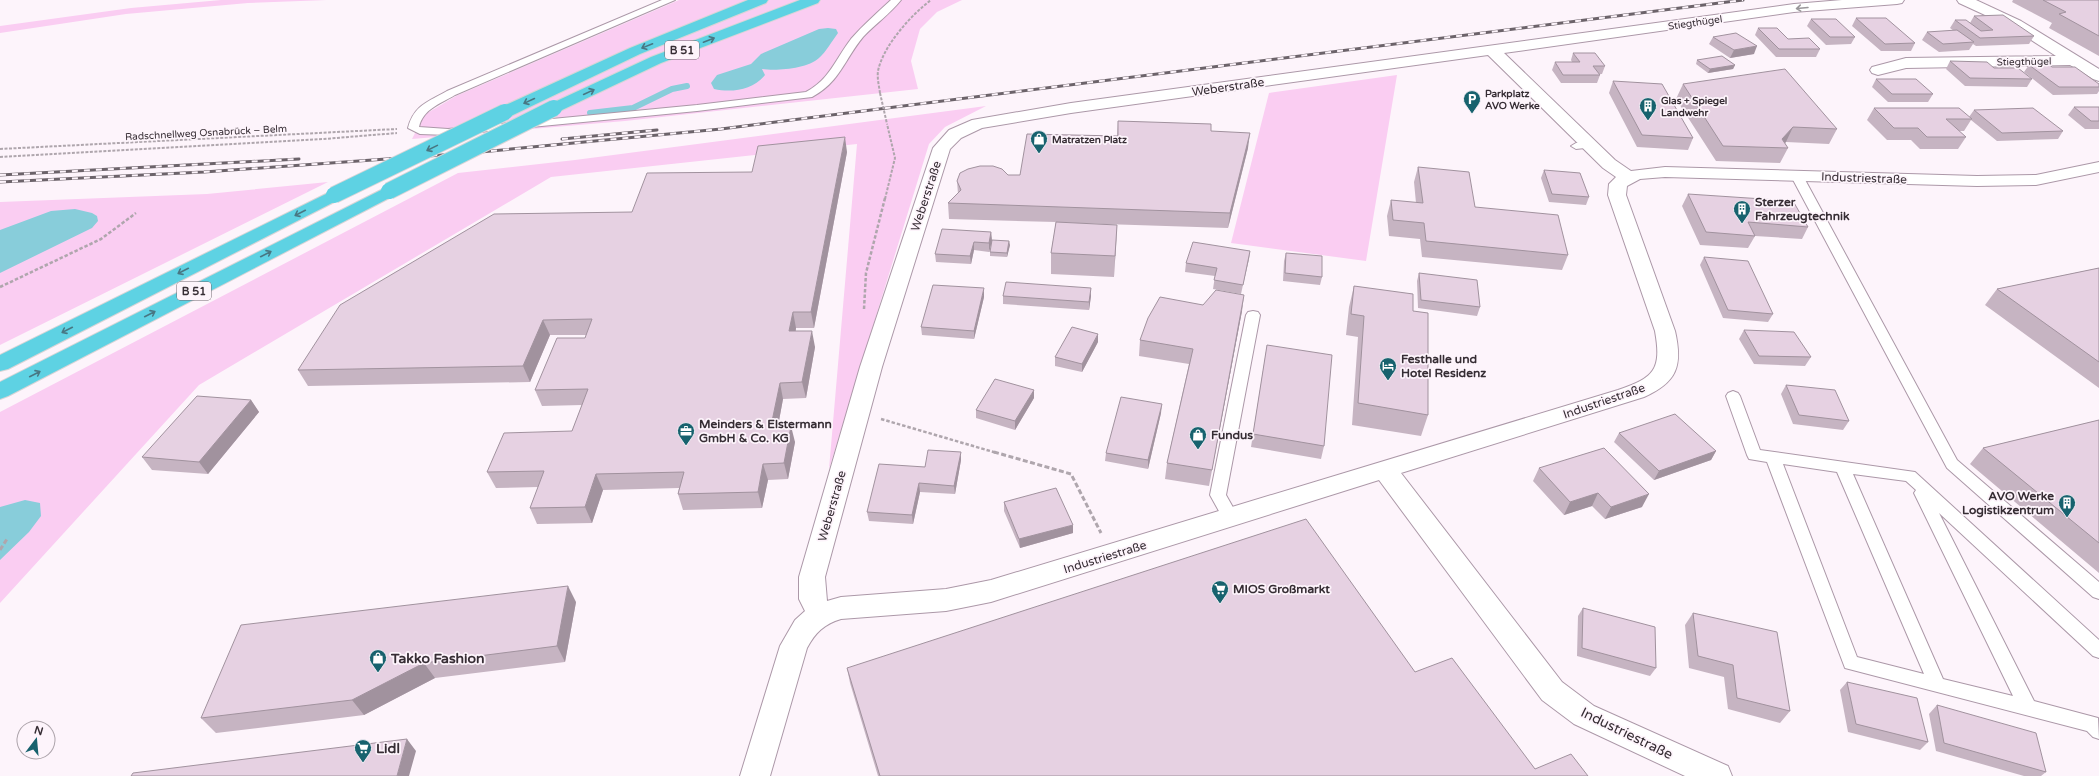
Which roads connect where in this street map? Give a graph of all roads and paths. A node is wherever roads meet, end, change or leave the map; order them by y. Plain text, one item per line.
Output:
1 (670, 0) edge
2 (761, 0) edge
3 (813, 0) edge
4 (896, 0) edge
5 (931, 0) edge
6 (1897, 0) edge
7 (1964, 0) edge
8 (1493, 51) junction
9 (2074, 60) junction
10 (1878, 70) dead end
11 (2099, 76) edge
12 (416, 129) junction
13 (0, 149) edge
14 (0, 156) edge
15 (2099, 167) edge
16 (1628, 176) junction
17 (1797, 176) junction
18 (136, 213) dead end
19 (0, 287) edge
20 (864, 312) dead end
21 (1253, 315) dead end
22 (0, 364) edge
23 (0, 391) edge
24 (1733, 396) dead end
25 (859, 413) junction
26 (1773, 458) junction
27 (1842, 467) junction
28 (1385, 470) junction
29 (1918, 485) junction
30 (1231, 518) junction
31 (7, 539) dead end
32 (0, 550) edge
33 (1112, 556) junction
34 (2099, 592) edge
35 (820, 614) junction
36 (2099, 651) edge
37 (1937, 684) junction
38 (2028, 708) junction
39 (2099, 731) edge
40 (755, 776) edge
41 (1717, 776) edge

1 - 12 lane
2 -> 22 highway, B 51, bridge
23 -> 3 highway, B 51, bridge
4 - 12 lane
5 - 20 path, bridge
6 -> 8 street, Stiegthügel
7 - 9 street, Stiegthügel
8 - 16 street
8 - 25 street, Weberstraße
9 - 10 street, Stiegthügel
9 - 11 street, Stiegthügel
12 - 13 path, Radschnellweg Osnabrück – Belm
12 - 14 path
15 - 17 street, Industriestraße
16 - 17 street, Industriestraße
16 - 28 street, Industriestraße
17 - 34 lane
18 - 19 path
21 - 30 lane
24 - 26 lane
25 - 33 path
25 - 35 street, Weberstraße
26 - 27 lane
26 - 37 lane
27 - 29 lane
27 - 37 lane
28 - 30 street, Industriestraße
28 - 41 street, Industriestraße
29 - 36 lane
29 - 38 lane
30 - 33 street, Industriestraße
31 - 32 path
33 - 35 street, Industriestraße
35 - 40 street
37 - 38 lane
38 - 39 lane

